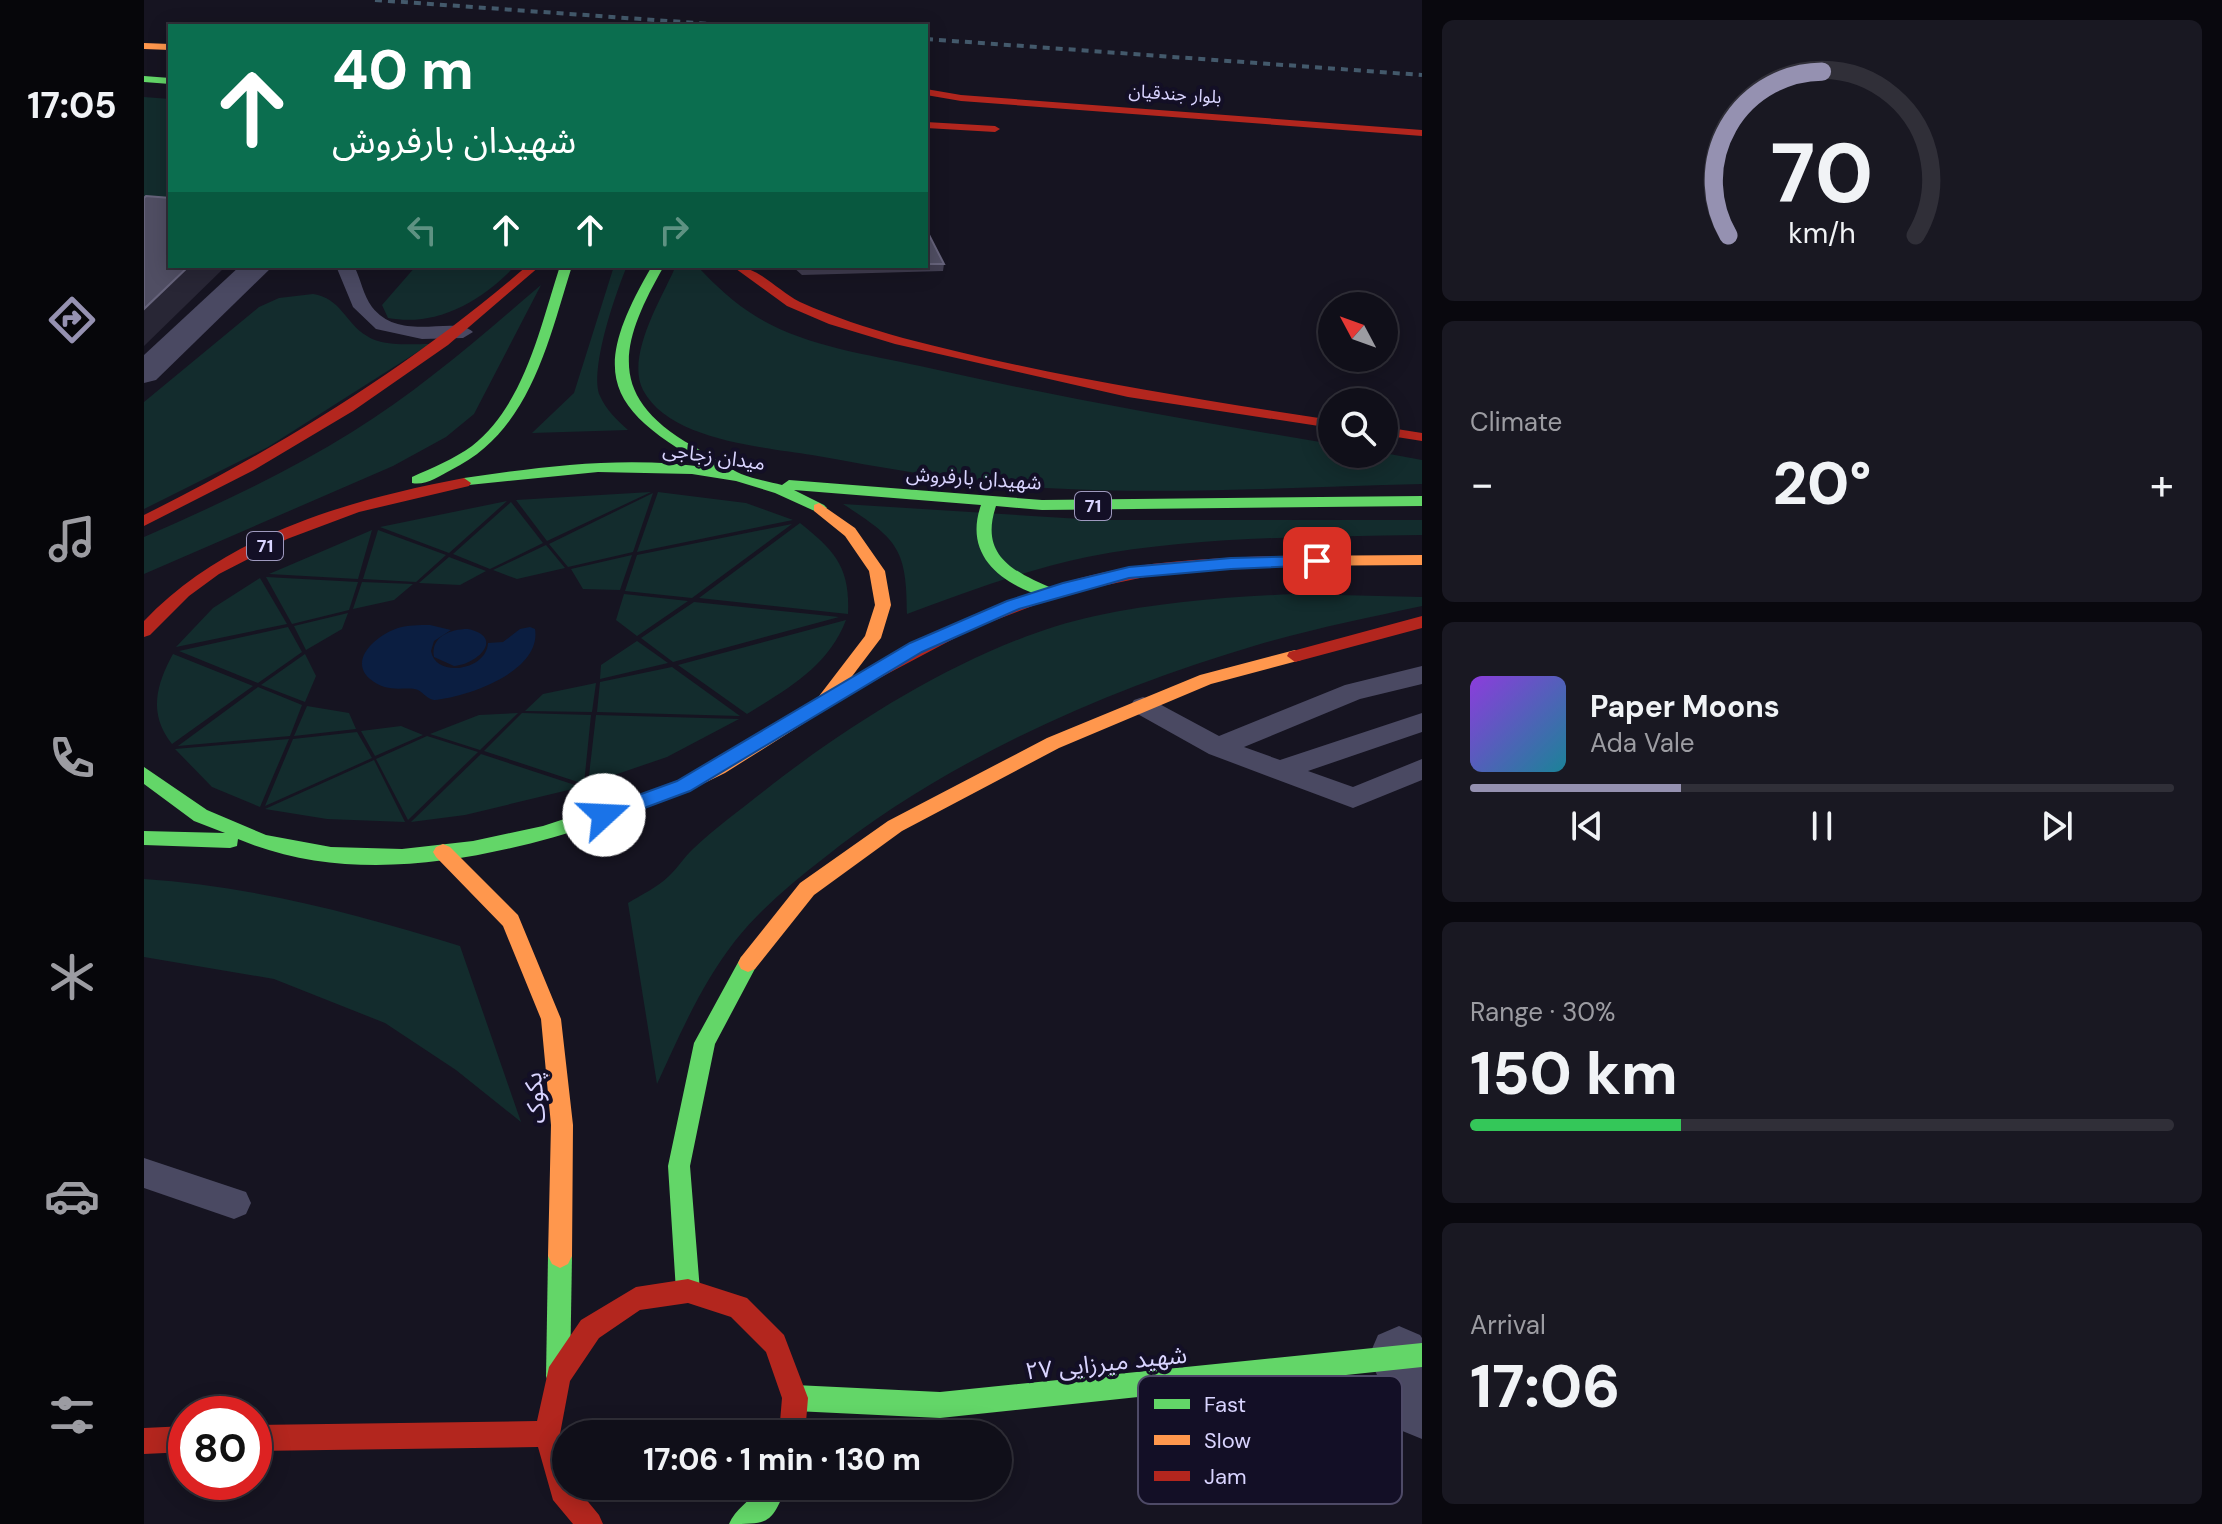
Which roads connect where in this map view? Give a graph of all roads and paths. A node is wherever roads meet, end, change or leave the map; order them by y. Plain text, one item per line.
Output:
1 (144, 46) edge
2 (168, 47) edge
3 (144, 79) edge
4 (168, 81) edge
5 (928, 92) edge
6 (928, 125) edge
7 (1016, 130) dead end
8 (1422, 133) edge
9 (256, 268) edge
10 (346, 268) edge
11 (532, 268) edge
12 (565, 268) edge
13 (657, 268) edge
14 (741, 268) edge
15 (463, 332) junction
16 (144, 373) edge
17 (1318, 422) edge
18 (1398, 433) edge
19 (1422, 437) edge
20 (737, 478) junction
21 (764, 483) junction
22 (990, 501) junction
23 (1422, 501) edge
24 (350, 511) junction
25 (144, 521) edge
26 (1422, 560) edge
27 (185, 590) junction
28 (1048, 593) junction
29 (144, 609) edge
30 (1422, 622) edge
31 (144, 631) edge
32 (1422, 675) edge
33 (827, 700) junction
34 (1143, 706) junction
35 (1422, 722) edge
36 (1218, 747) junction
37 (1422, 769) edge
38 (1280, 770) junction
39 (144, 774) edge
40 (144, 838) edge
41 (252, 842) junction
42 (443, 852) junction
43 (144, 1173) edge
44 (234, 1203) dead end
45 (688, 1291) junction
46 (1414, 1373) edge
47 (558, 1376) junction
48 (1370, 1376) edge
49 (1138, 1392) edge
50 (795, 1398) junction
51 (793, 1420) edge
52 (547, 1434) junction
53 (272, 1438) edge
54 (168, 1440) edge
55 (144, 1441) edge
56 (766, 1500) edge
57 (590, 1524) edge
58 (742, 1524) edge

1 - 2 main road
3 - 4 main road
5 - 8 main road, بلوار جندقیان
6 - 7 main road
9 - 16 street
10 - 15 lane
11 - 15 main road
12 - 24 main road
13 - 20 main road
14 - 17 main road
15 - 25 main road
18 - 19 main road
20 - 21 main road, میدان زجاجی / 71
20 - 24 main road, میدان زجاجی / 71
21 - 22 main road, شهیدان بارفروش / 71
21 - 33 main road, میدان زجاجی / 71
22 - 23 main road, شهیدان بارفروش / 71
22 - 28 main road
24 - 27 main road, میدان زجاجی / 71
26 - 28 main road, 71
27 - 29 main road, 71
27 - 31 main road, میدان زجاجی / 71
28 - 33 main road, 71
30 - 34 main road
32 - 36 lane
33 - 42 main road, میدان زجاجی / 71
34 - 36 lane
34 - 45 main road
35 - 38 lane
36 - 38 lane
37 - 38 lane
39 - 41 main road, میدان زجاجی / 71
40 - 41 main road, 71
41 - 42 main road, میدان زجاجی / 71
42 - 47 main road, پکوک
43 - 44 lane
45 - 47 main road
45 - 50 main road
46 - 48 main road, شهید میرزایی ۲۷
47 - 52 main road
49 - 50 main road, شهید میرزایی ۲۷
50 - 51 main road
52 - 53 main road
52 - 57 main road
54 - 55 main road
56 - 58 main road

